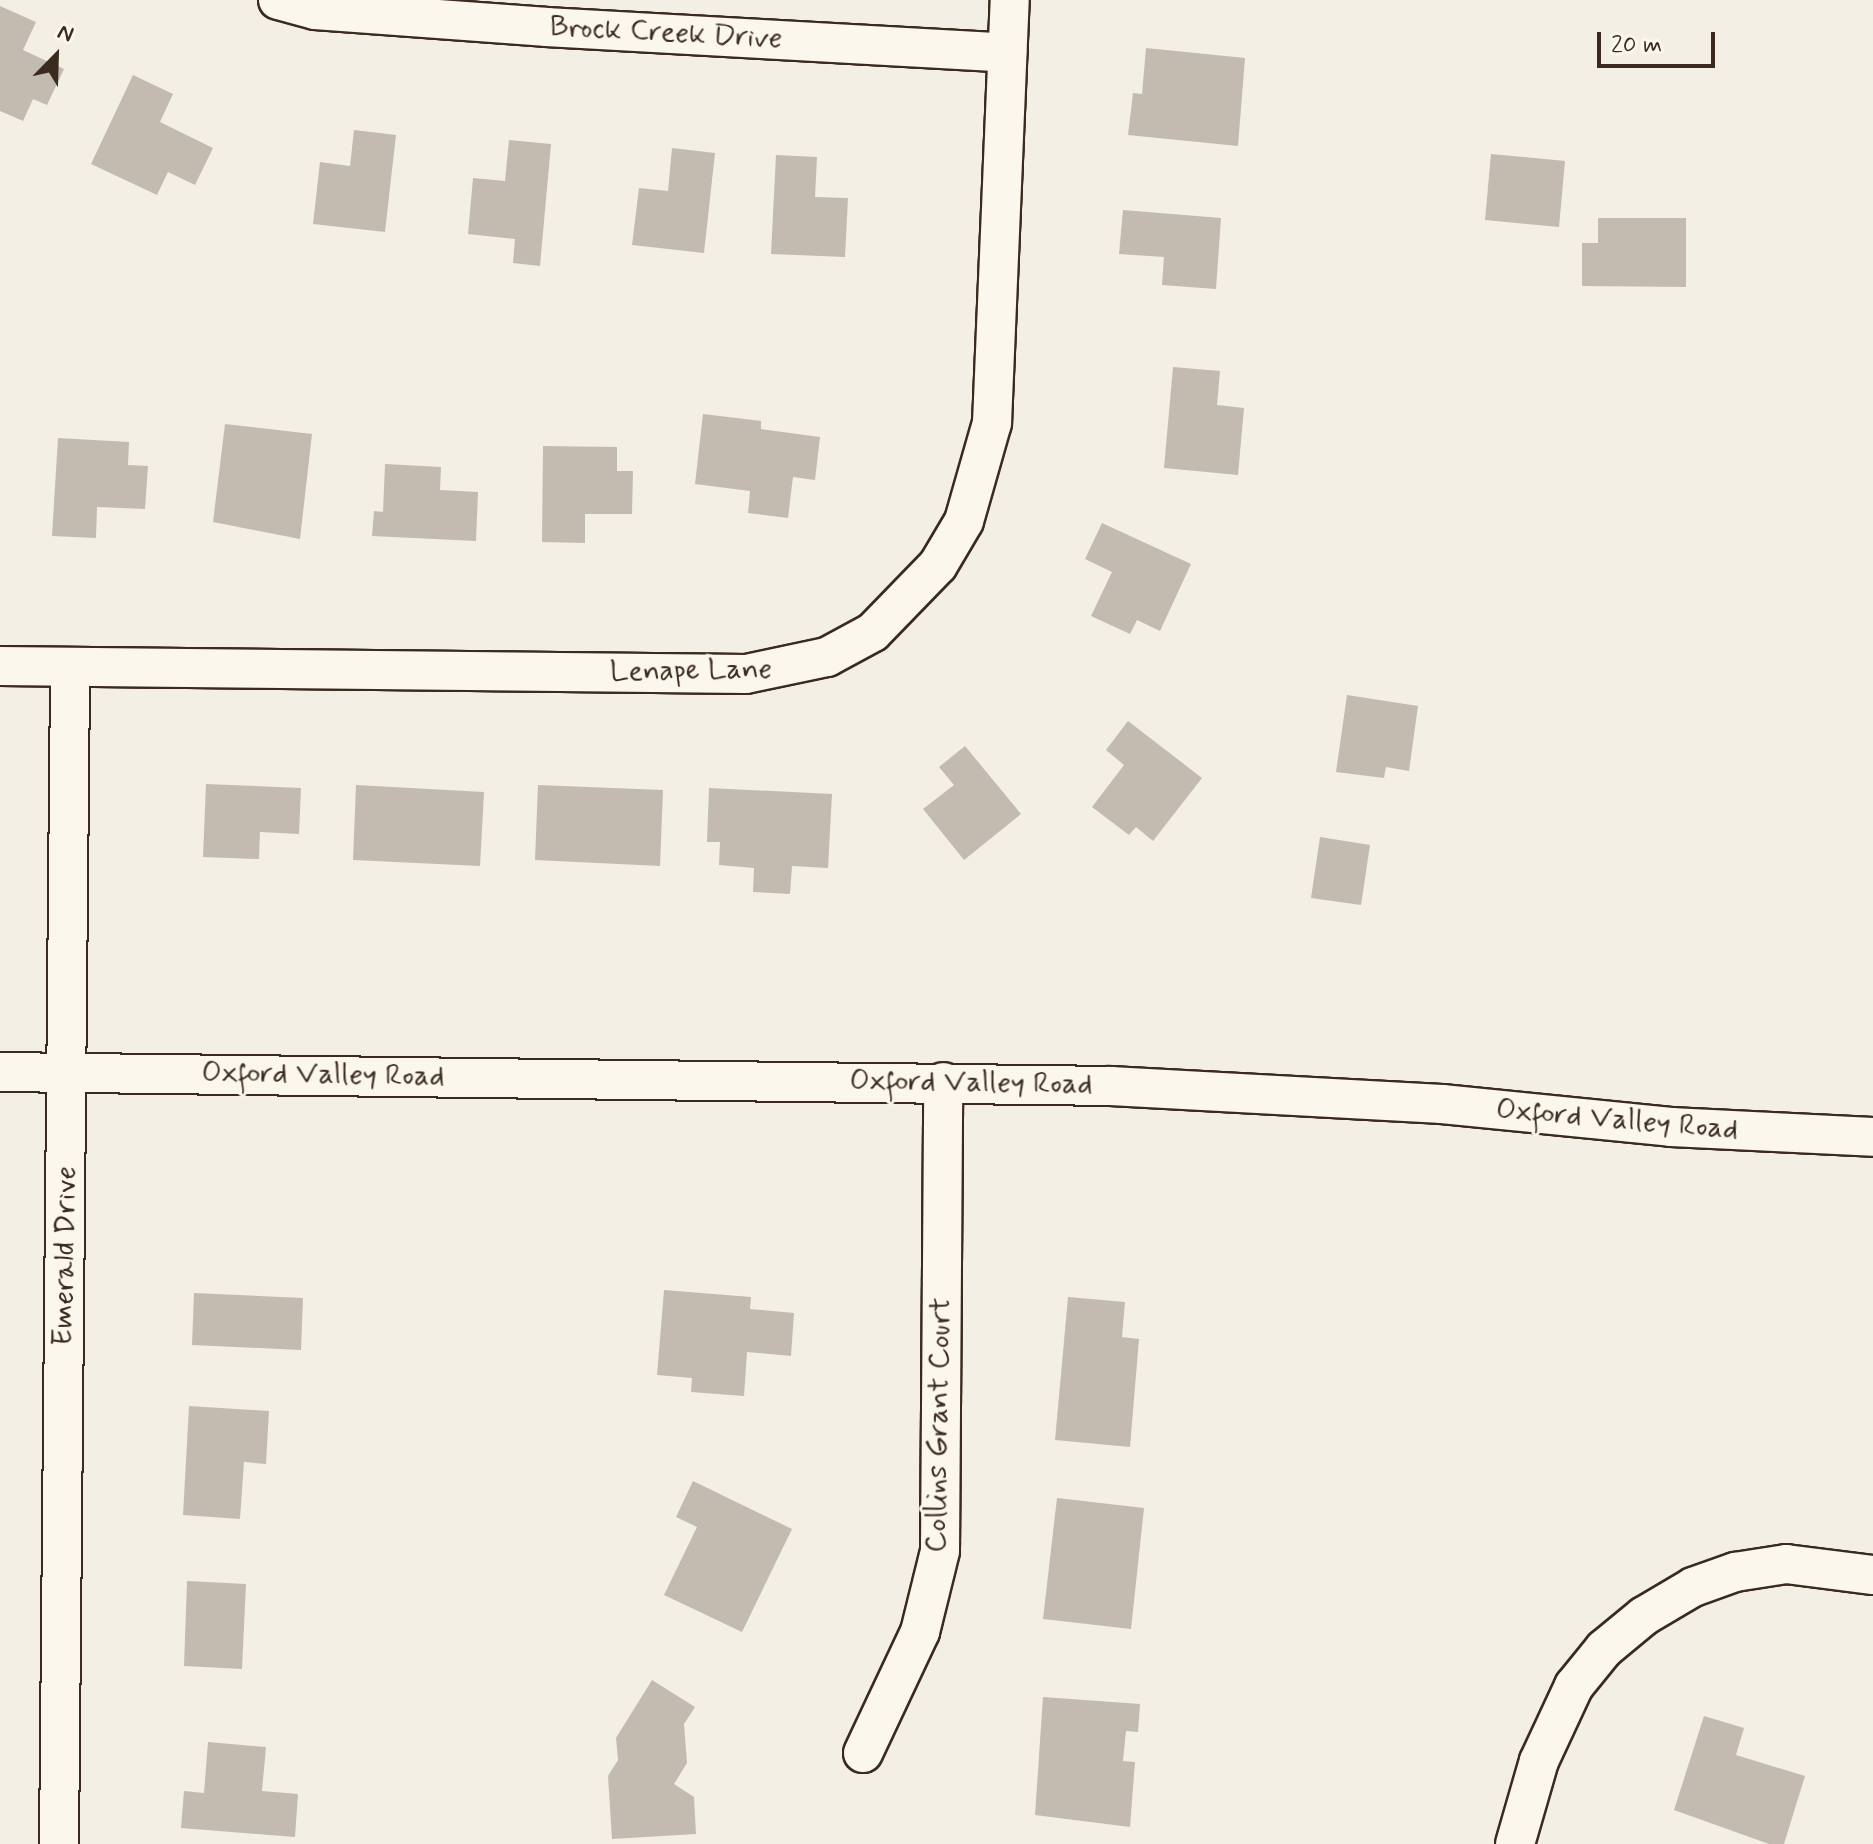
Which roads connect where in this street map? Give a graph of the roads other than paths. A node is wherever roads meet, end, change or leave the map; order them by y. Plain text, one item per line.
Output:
1 (278, 0) edge
2 (1010, 0) edge
3 (1007, 53) junction
4 (0, 666) edge
5 (70, 667) junction
6 (0, 1072) edge
7 (67, 1073) junction
8 (943, 1082) junction
9 (1873, 1137) edge
10 (1873, 1575) edge
11 (863, 1753) dead end
12 (59, 1844) edge
13 (1515, 1844) edge

1 - 3 street, Brock Creek Drive
2 - 3 street, Lenape Lane
3 - 5 street, Lenape Lane
4 - 5 street
5 - 7 street, Emerald Drive
6 - 7 street, Oxford Valley Road
7 - 8 street, Oxford Valley Road
7 - 12 street, Emerald Drive
8 - 9 street, Oxford Valley Road
8 - 11 street, Collins Grant Court
10 - 13 street

